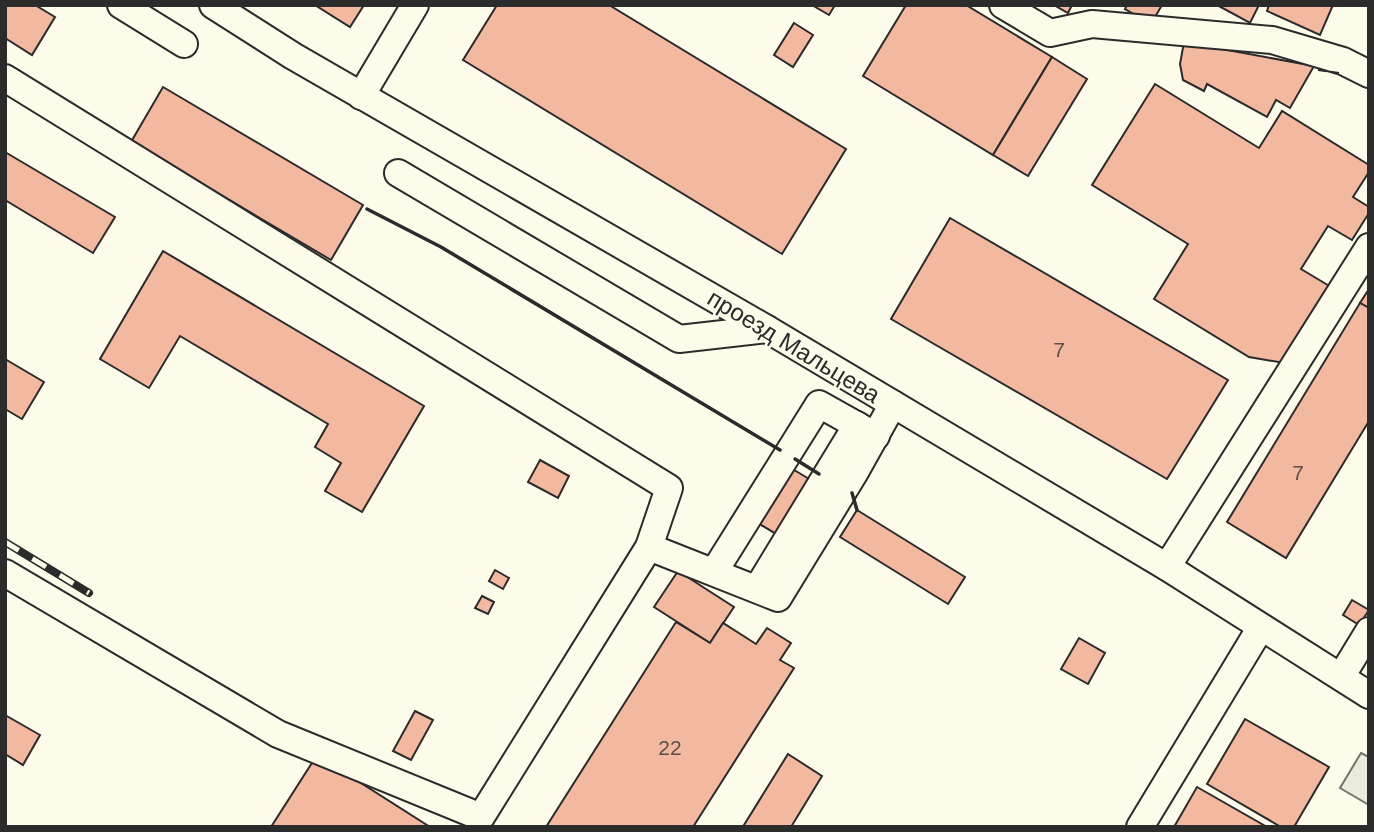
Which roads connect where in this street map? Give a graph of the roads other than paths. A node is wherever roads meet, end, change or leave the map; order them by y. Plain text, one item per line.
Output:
1 (121, 5) edge
2 (213, 5) edge
3 (415, 5) edge
4 (1003, 5) edge
5 (184, 44) dead end
6 (1369, 74) edge
7 (5, 78) edge
8 (362, 96) junction
9 (398, 173) dead end
10 (1369, 247) edge
11 (767, 329) junction
12 (893, 404) junction
13 (866, 430) junction
14 (649, 547) junction
15 (1167, 567) junction
16 (714, 572) junction
17 (5, 573) edge
18 (1261, 627) junction
19 (1369, 631) edge
20 (1340, 677) junction
21 (1369, 695) edge
22 (1140, 827) edge

1 - 5 street
2 - 8 street, проезд Мальцева
3 - 8 street
4 - 6 street
7 - 14 street
8 - 11 street, проезд Мальцева
9 - 11 street
10 - 15 street
11 - 12 street, проезд Мальцева
12 - 13 street
12 - 15 street, проезд Мальцева
13 - 16 street
13 - 16 street
14 - 16 street
14 - 17 street
15 - 18 street, проезд Мальцева
18 - 20 street, проезд Мальцева
18 - 22 street
19 - 20 street
20 - 21 street, проезд Мальцева

